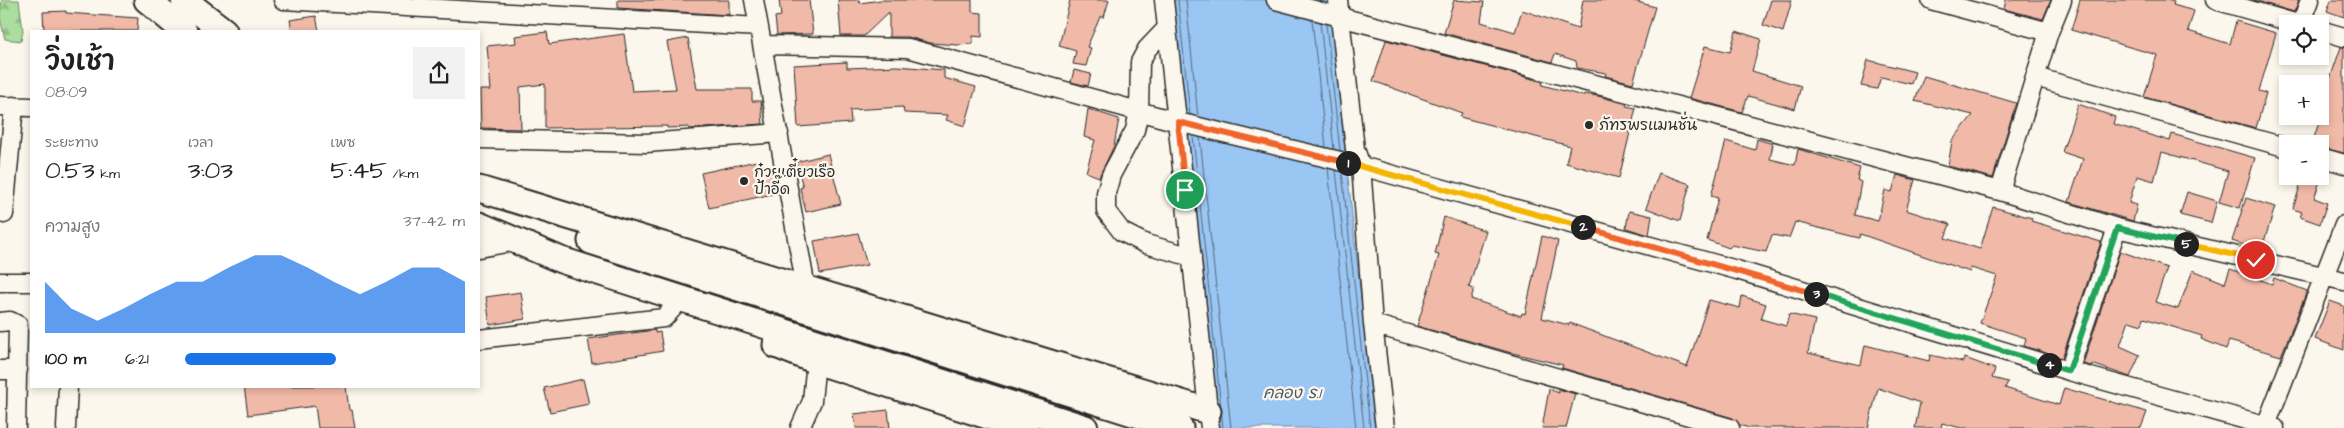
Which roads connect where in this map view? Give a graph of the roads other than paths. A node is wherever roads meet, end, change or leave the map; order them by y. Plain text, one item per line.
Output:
1 (147, 0) edge
2 (184, 0) edge
3 (283, 0) edge
4 (754, 0) edge
5 (1164, 0) edge
6 (1276, 0) edge
7 (1930, 0) edge
8 (2062, 0) edge
9 (2215, 0) edge
10 (2310, 0) edge
11 (1335, 9) edge
12 (2304, 15) edge
13 (2279, 18) edge
14 (759, 27) junction
15 (1167, 28) junction
16 (183, 30) edge
17 (223, 30) edge
18 (2048, 32) junction
19 (2329, 33) edge
20 (2344, 37) edge
21 (763, 45) junction
22 (2035, 77) junction
23 (7, 106) edge
24 (30, 108) edge
25 (1139, 111) junction
26 (1178, 122) junction
27 (779, 134) junction
28 (480, 139) edge
29 (2279, 145) edge
30 (2329, 160) edge
31 (2344, 164) edge
32 (1362, 166) junction
33 (480, 189) edge
34 (2000, 191) junction
35 (480, 193) edge
36 (4, 214) dead end
37 (480, 225) edge
38 (2344, 225) edge
39 (2117, 228) junction
40 (517, 241) junction
41 (480, 248) edge
42 (1192, 257) junction
43 (562, 260) junction
44 (2325, 276) junction
45 (2344, 281) edge
46 (0, 282) edge
47 (30, 282) edge
48 (806, 288) junction
49 (675, 306) junction
50 (0, 322) edge
51 (1373, 324) junction
52 (480, 339) edge
53 (816, 361) junction
54 (0, 370) edge
55 (18, 370) junction
56 (2069, 371) junction
57 (68, 388) edge
58 (1209, 419) edge
59 (992, 423) edge
60 (2269, 427) edge
61 (16, 428) edge
62 (66, 428) edge
63 (800, 428) edge
64 (1025, 428) edge
65 (1085, 428) edge
66 (1180, 428) edge
67 (1385, 428) edge
68 (1730, 428) edge

1 - 16 main road
2 - 17 main road
3 - 14 street
4 - 14 street
5 - 15 street
6 - 11 street
7 - 18 street
8 - 18 street
9 - 13 street
10 - 12 street
11 - 32 street
11 - 34 street
14 - 21 street
15 - 25 street
15 - 26 street
18 - 22 street
19 - 20 street
21 - 25 street
21 - 27 street
22 - 29 street
22 - 34 street
23 - 24 street
23 - 36 street
25 - 26 street
25 - 42 street
26 - 32 street
26 - 42 street
27 - 28 street
27 - 48 street
30 - 31 street
32 - 51 street
32 - 56 street
33 - 48 main road
34 - 39 street
35 - 66 main road
37 - 40 main road
38 - 44 street
39 - 44 street
39 - 56 street
40 - 41 street
40 - 43 main road
42 - 58 street
43 - 49 main road
43 - 65 main road
44 - 45 street
44 - 60 street
46 - 47 street
48 - 58 main road
49 - 52 street
49 - 53 main road
50 - 55 street
51 - 67 street
51 - 68 street
53 - 59 main road
53 - 63 street
54 - 55 street
55 - 61 street
56 - 60 street
57 - 62 street
59 - 64 main road

